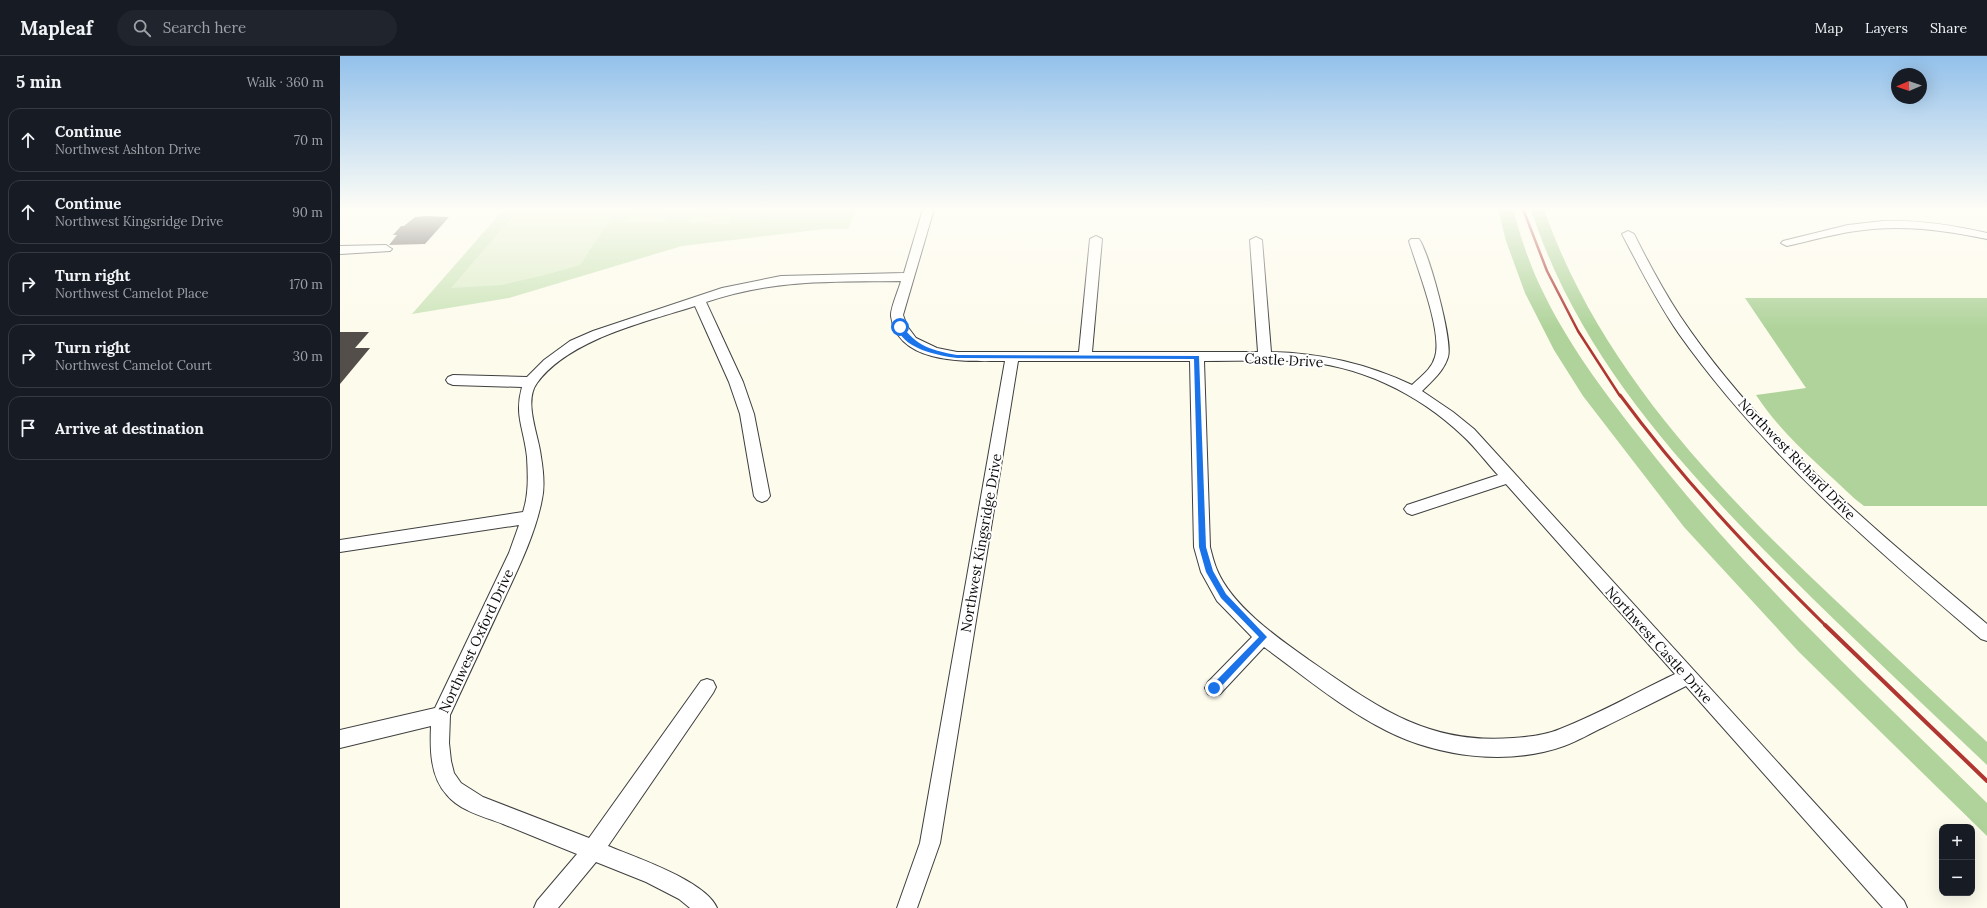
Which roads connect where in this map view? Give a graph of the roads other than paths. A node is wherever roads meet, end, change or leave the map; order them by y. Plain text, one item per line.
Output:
1 (386, 249) dead end
2 (917, 249) edge
3 (1095, 249) edge
4 (1257, 249) edge
5 (1417, 249) edge
6 (1636, 249) edge
7 (340, 250) edge
8 (908, 277) junction
9 (699, 301) junction
10 (1012, 356) junction
11 (1084, 356) junction
12 (1197, 357) junction
13 (1265, 357) junction
14 (453, 380) dead end
15 (530, 382) junction
16 (1414, 391) junction
17 (1508, 477) junction
18 (762, 496) dead end
19 (1412, 509) dead end
20 (529, 517) junction
21 (340, 546) edge
22 (1987, 634) edge
23 (1263, 637) junction
24 (1688, 677) junction
25 (707, 687) dead end
26 (1214, 688) dead end
27 (441, 715) junction
28 (340, 739) edge
29 (592, 851) junction
30 (544, 908) edge
31 (707, 908) edge
32 (906, 908) edge
33 (1897, 908) edge

1 - 7 street
2 - 8 street
3 - 11 street
4 - 13 street
5 - 16 street
6 - 22 street, Northwest Richard Drive
8 - 9 street
8 - 10 street
9 - 15 street
9 - 18 street
10 - 11 street
10 - 32 street, Northwest Kingsridge Drive
11 - 12 street
12 - 13 street, Castle Drive
12 - 23 street
13 - 16 street, Castle Drive
14 - 15 street
15 - 20 street, Northwest Oxford Drive
16 - 17 street, Northwest Castle Drive
17 - 19 street
17 - 24 street, Northwest Castle Drive
20 - 21 street
20 - 27 street, Northwest Oxford Drive
23 - 24 street
23 - 26 street
24 - 33 street, Northwest Castle Drive
25 - 29 street
27 - 28 street
27 - 29 street, Northwest Oxford Drive
29 - 30 street
29 - 31 street, Northwest Oxford Drive

